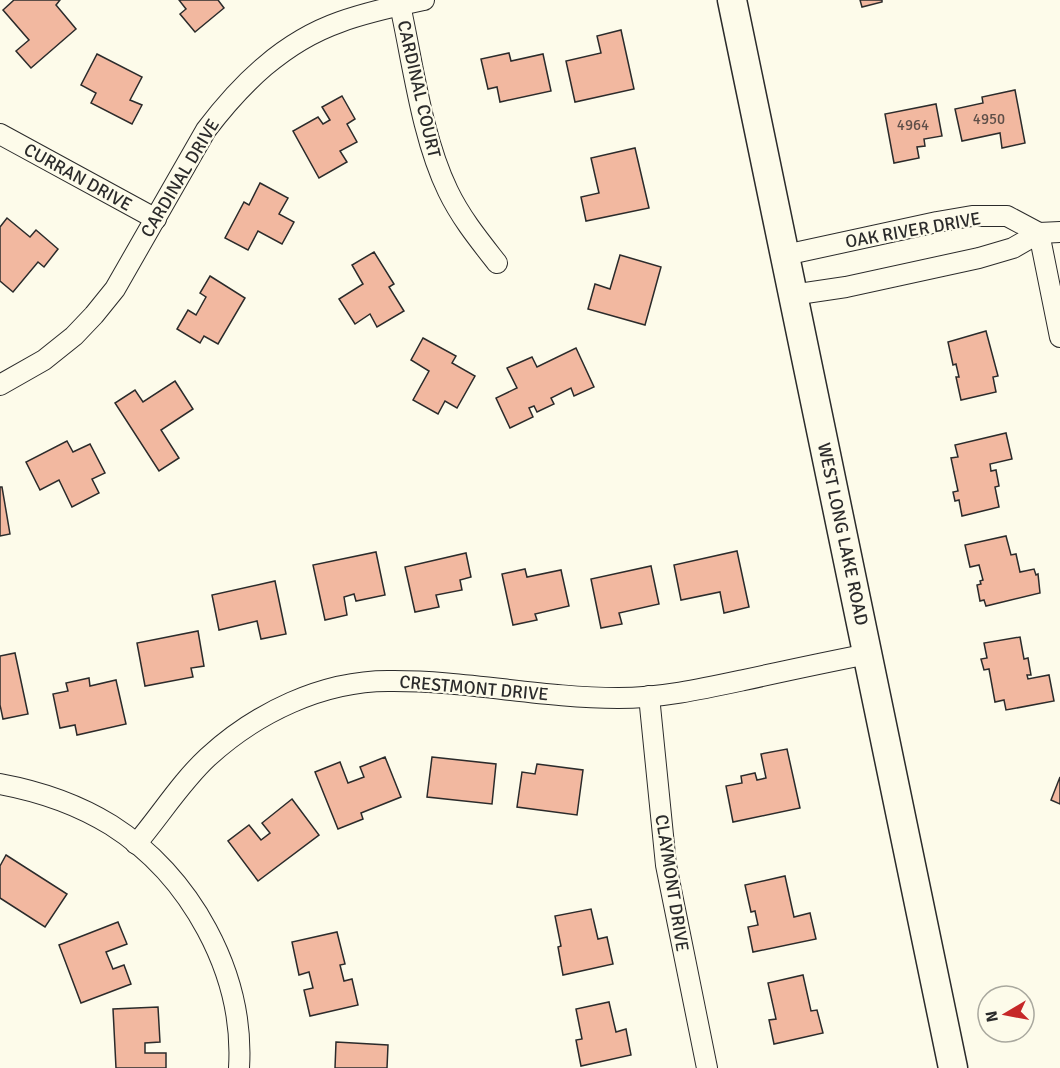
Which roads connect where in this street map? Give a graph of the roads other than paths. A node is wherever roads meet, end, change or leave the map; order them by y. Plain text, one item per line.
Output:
1 (424, 0) edge
2 (732, 0) edge
3 (400, 5) junction
4 (0, 134) edge
5 (156, 219) junction
6 (1060, 232) edge
7 (1039, 233) junction
8 (785, 255) junction
9 (497, 263) dead end
10 (792, 295) junction
11 (1060, 337) edge
12 (0, 385) edge
13 (868, 654) junction
14 (649, 696) junction
15 (0, 784) edge
16 (135, 844) junction
17 (239, 1068) edge
18 (707, 1068) edge
19 (953, 1068) edge

1 - 3 street, CARDINAL DRIVE
2 - 8 main road, WEST LONG LAKE ROAD
3 - 5 street, CARDINAL DRIVE
3 - 9 street, CARDINAL COURT
4 - 5 street, CURRAN DRIVE
5 - 12 street, CARDINAL DRIVE
6 - 7 street, OAK RIVER DRIVE
7 - 8 street, OAK RIVER DRIVE
7 - 10 street, OAK RIVER DRIVE
7 - 11 street
8 - 10 main road, WEST LONG LAKE ROAD
10 - 13 main road, WEST LONG LAKE ROAD
13 - 14 street, CRESTMONT DRIVE
13 - 19 main road, WEST LONG LAKE ROAD
14 - 16 street, CRESTMONT DRIVE
14 - 18 street, CLAYMONT DRIVE
15 - 16 street
16 - 17 street

